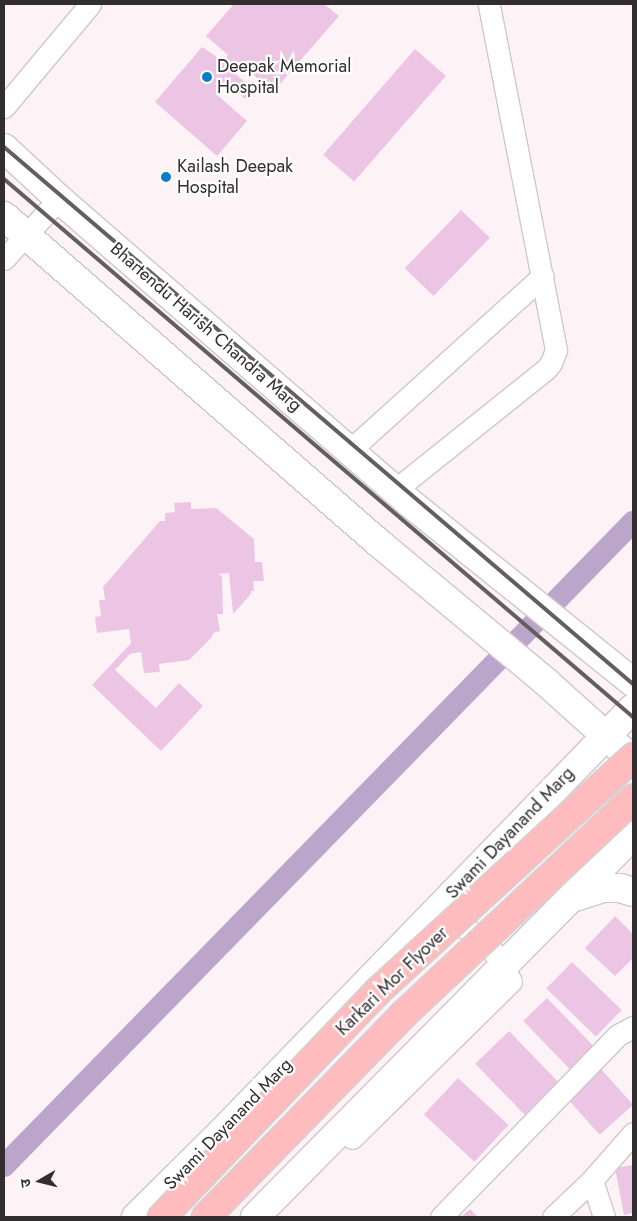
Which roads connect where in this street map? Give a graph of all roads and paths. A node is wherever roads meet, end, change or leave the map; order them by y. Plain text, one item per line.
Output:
1 (90, 4) edge
2 (489, 4) edge
3 (4, 107) edge
4 (4, 148) edge
5 (60, 199) junction
6 (4, 216) edge
7 (27, 236) junction
8 (4, 259) edge
9 (543, 276) junction
10 (349, 450) junction
11 (402, 497) junction
12 (633, 682) edge
13 (633, 708) edge
14 (607, 734) junction
15 (633, 758) edge
16 (633, 799) edge
17 (633, 835) edge
18 (633, 892) edge
19 (568, 900) junction
20 (433, 913) junction
21 (503, 966) junction
22 (633, 1027) edge
23 (633, 1133) edge
24 (592, 1180) junction
25 (136, 1217) edge
26 (162, 1217) edge
27 (206, 1217) edge
28 (255, 1217) edge
29 (272, 1217) edge
30 (441, 1217) edge
31 (553, 1217) edge
32 (604, 1217) edge

1 - 3 street
2 - 9 street
4 - 5 main road, Bhartendu Harish Chandra Marg
5 - 7 street
5 - 10 main road, Bhartendu Harish Chandra Marg
6 - 7 main road
7 - 8 street
7 - 14 main road
9 - 10 street
9 - 11 street
10 - 11 main road, Bhartendu Harish Chandra Marg
11 - 12 main road, Bhartendu Harish Chandra Marg
13 - 14 main road, Swami Dayanand Marg
14 - 15 main road
14 - 20 main road, Swami Dayanand Marg
15 - 26 main road, Karkari Mor Flyover, bridge
16 - 27 main road, Karkari Mor Flyover, bridge
17 - 19 main road
18 - 19 main road
19 - 21 main road
20 - 21 street
20 - 25 main road, Swami Dayanand Marg
21 - 28 main road
21 - 29 street
22 - 30 street
23 - 24 street
24 - 31 street
24 - 32 street

